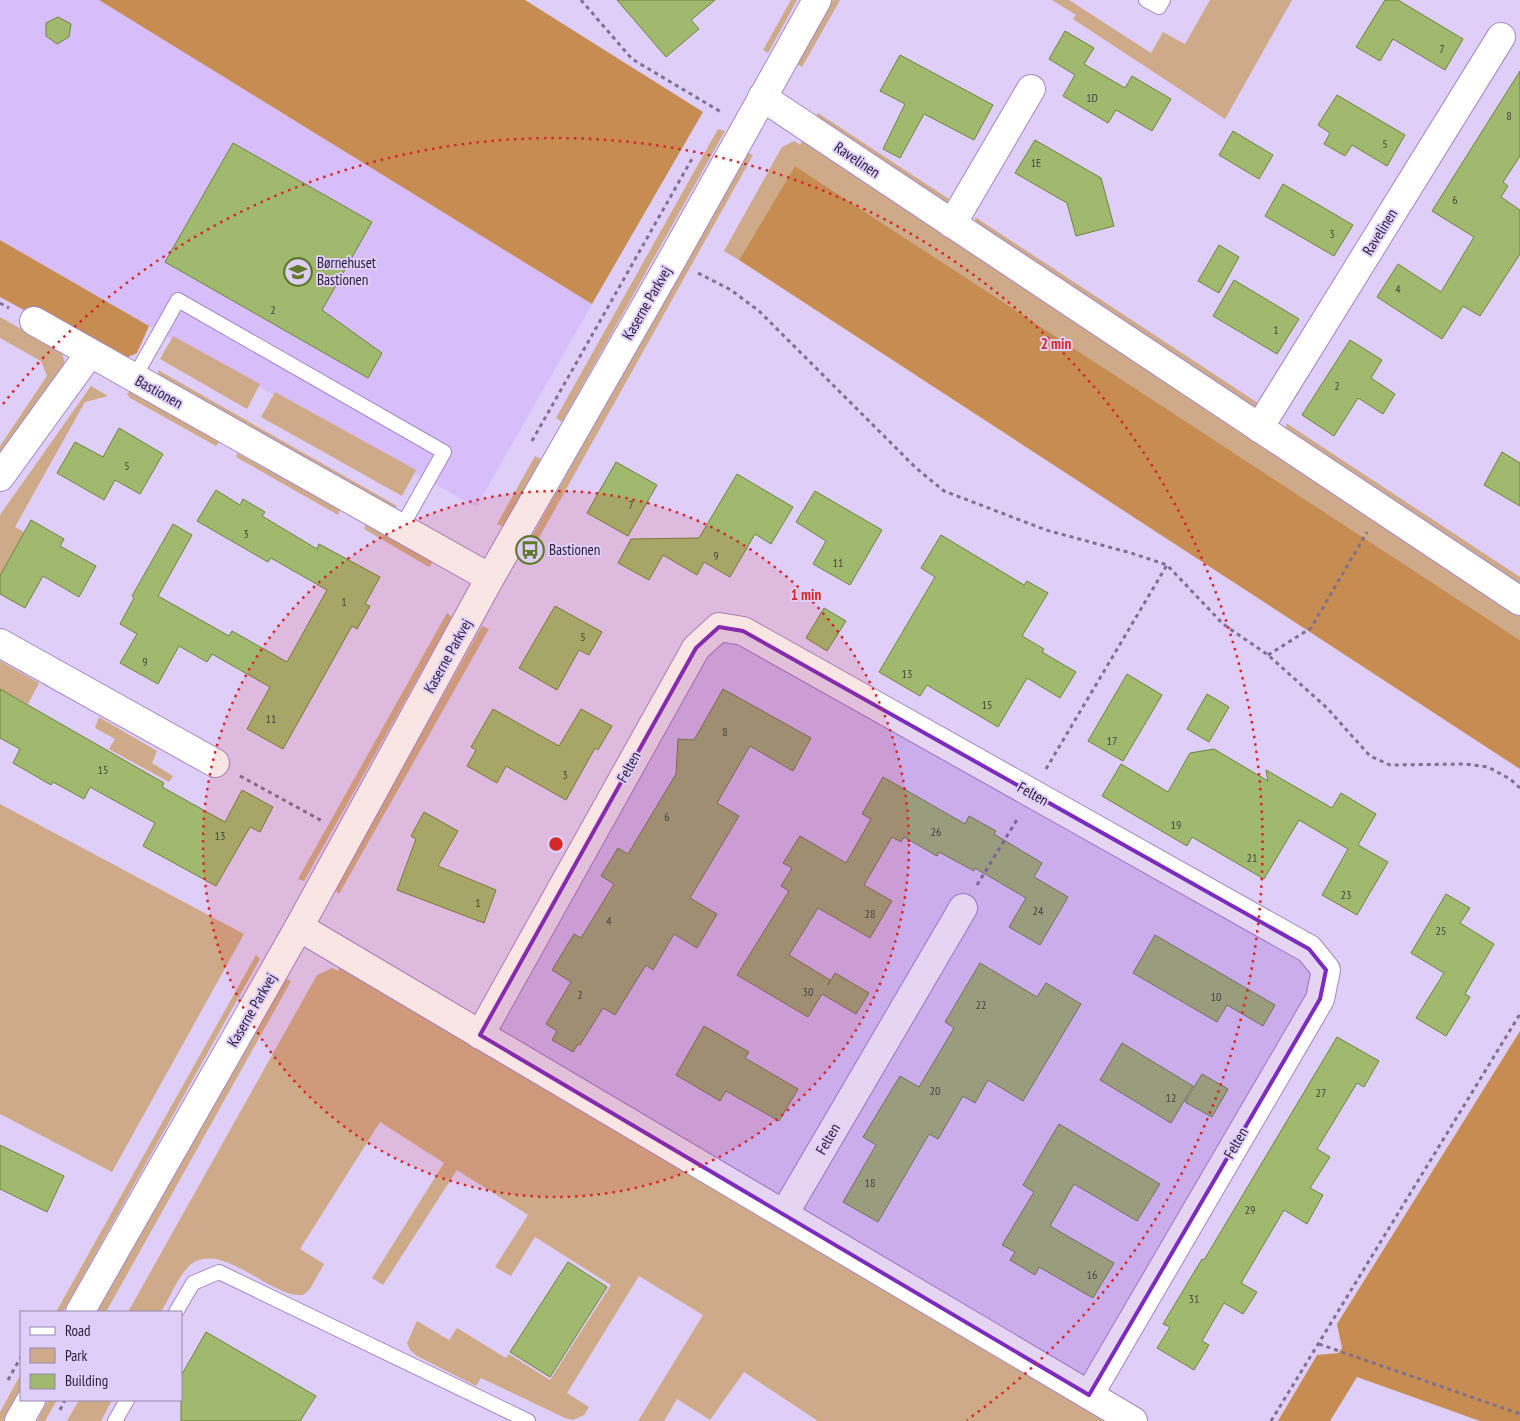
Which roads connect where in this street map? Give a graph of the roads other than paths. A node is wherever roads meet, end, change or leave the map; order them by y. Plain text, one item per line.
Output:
1 (817, 0) edge
2 (1146, 0) edge
3 (1163, 0) edge
4 (1500, 37) dead end
5 (1031, 89) dead end
6 (762, 97) junction
7 (952, 224) junction
8 (34, 321) dead end
9 (90, 353) junction
10 (134, 378) junction
11 (1259, 428) junction
12 (0, 477) edge
13 (401, 528) junction
14 (490, 578) junction
15 (1520, 601) edge
16 (0, 644) edge
17 (215, 763) road end
18 (964, 908) dead end
19 (298, 928) junction
20 (480, 1035) junction
21 (784, 1214) junction
22 (81, 1311) edge
23 (177, 1311) edge
24 (1089, 1395) junction
25 (30, 1401) edge
26 (126, 1401) edge
27 (19, 1421) edge
28 (114, 1421) edge
29 (528, 1421) edge
30 (1133, 1421) edge

1 - 6 street, Kaserne Parkvej
2 - 3 lane
4 - 11 street, Ravelinen
5 - 7 street
6 - 7 street, Ravelinen
6 - 14 street, Kaserne Parkvej
7 - 11 street, Ravelinen
8 - 9 street, Bastionen
9 - 10 street, Bastionen
9 - 12 street
10 - 13 street, Bastionen
10 - 13 lane
11 - 15 street, Ravelinen
13 - 14 street, Bastionen
14 - 19 street, Kaserne Parkvej
16 - 17 street
18 - 21 street, Felten
19 - 20 street
19 - 22 street, Kaserne Parkvej
20 - 21 street
20 - 24 street, Felten
21 - 24 street
23 - 29 lane
24 - 30 street
25 - 27 street
26 - 28 lane

